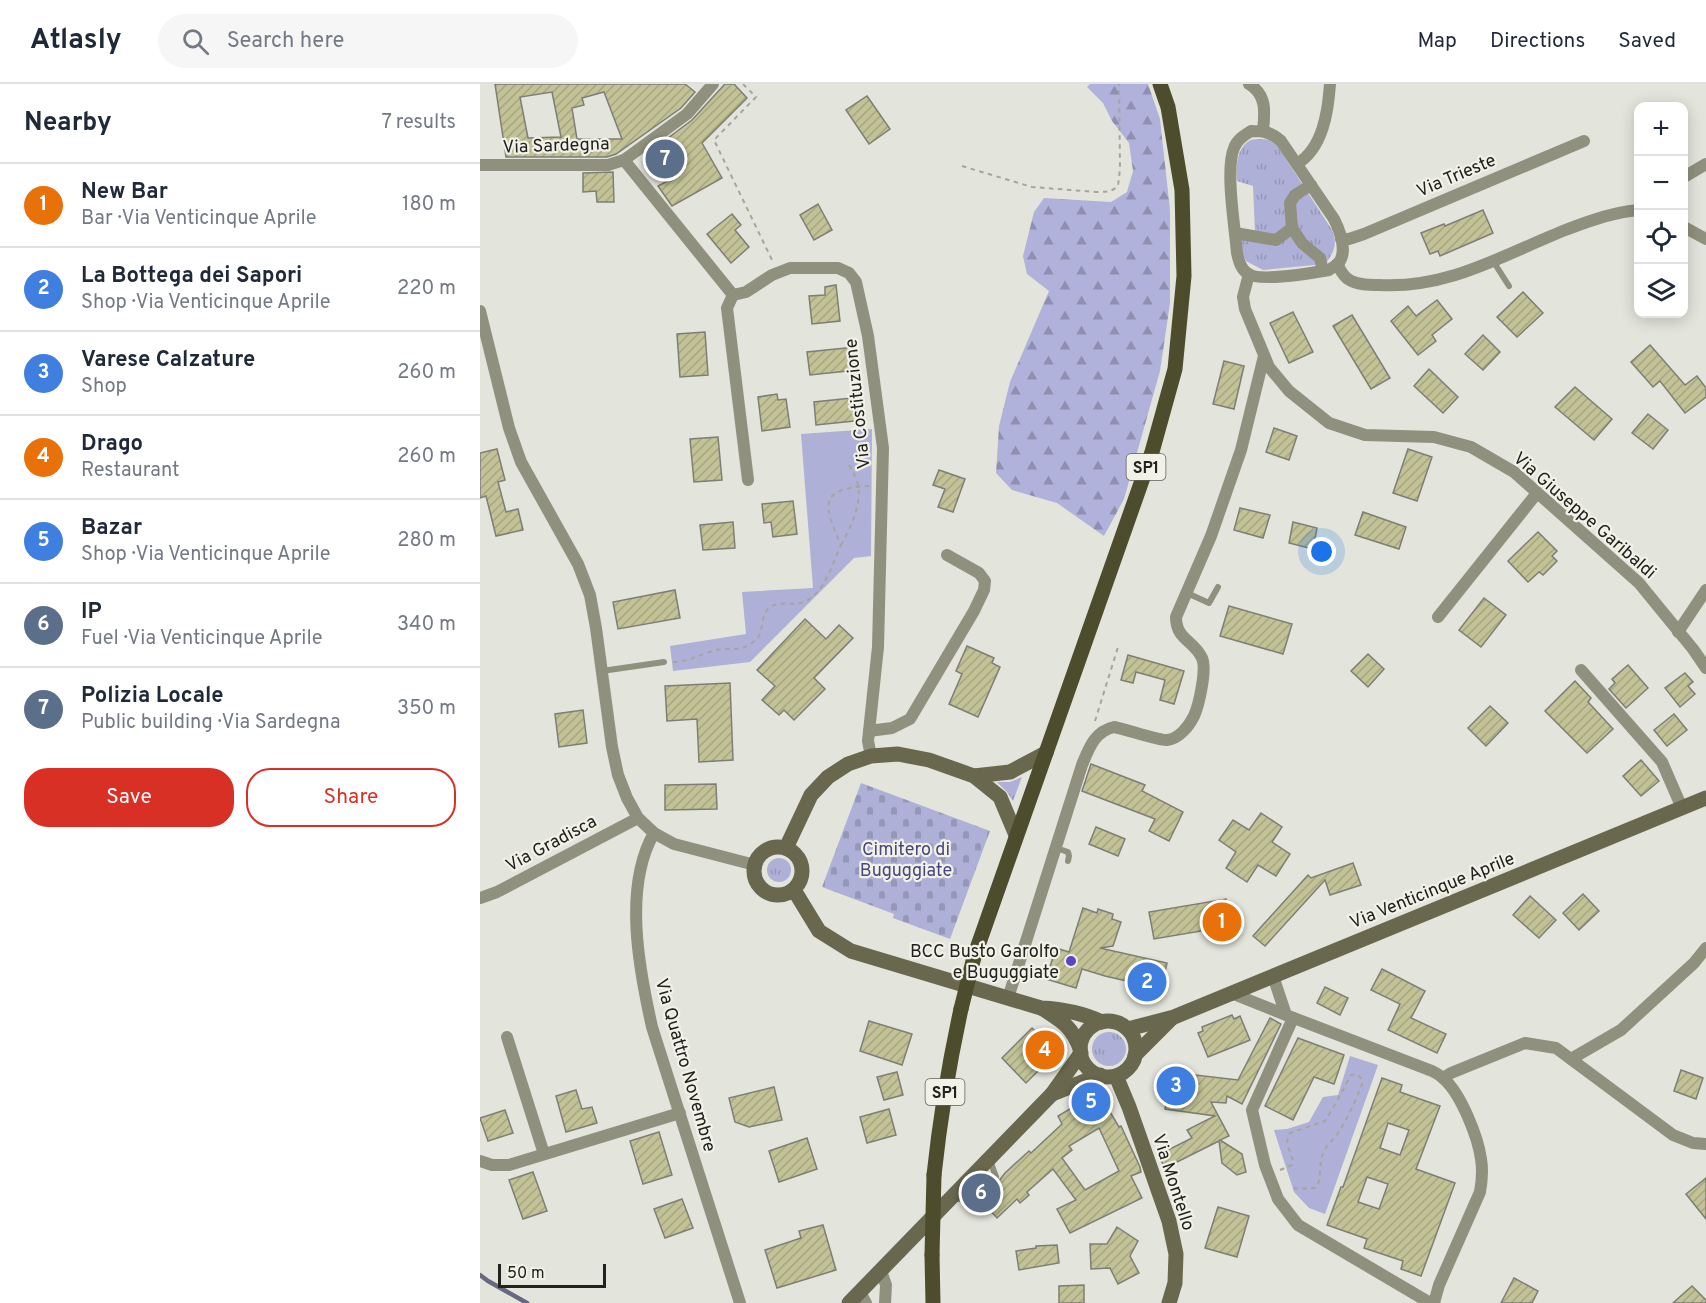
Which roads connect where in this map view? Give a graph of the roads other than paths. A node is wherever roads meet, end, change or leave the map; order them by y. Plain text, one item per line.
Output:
1 (713, 84) edge
2 (1160, 84) edge
3 (1249, 84) edge
4 (1330, 84) edge
5 (1263, 131) junction
6 (1584, 141) dead end
7 (624, 160) junction
8 (1297, 164) junction
9 (1706, 164) edge
10 (480, 165) edge
11 (1688, 174) edge
12 (1311, 185) junction
13 (1634, 210) edge
14 (1292, 228) junction
15 (1688, 230) edge
16 (1235, 233) junction
17 (1341, 239) junction
18 (1706, 239) edge
19 (1493, 261) junction
20 (1337, 264) junction
21 (1323, 271) junction
22 (1249, 274) junction
23 (1509, 286) dead end
24 (733, 295) junction
25 (480, 311) edge
26 (1264, 356) junction
27 (748, 480) dead end
28 (1537, 493) junction
29 (947, 555) dead end
30 (1218, 587) dead end
31 (1706, 590) edge
32 (1187, 593) junction
33 (1438, 617) dead end
34 (1678, 632) junction
35 (664, 662) road end
36 (1706, 668) edge
37 (1581, 670) dead end
38 (602, 671) junction
39 (869, 731) junction
40 (1046, 753) junction
41 (871, 756) junction
42 (974, 776) junction
43 (1706, 798) edge
44 (1682, 808) junction
45 (638, 818) junction
46 (654, 832) junction
47 (1016, 835) junction
48 (786, 848) junction
49 (1056, 848) junction
50 (1068, 861) dead end
51 (755, 865) junction
52 (794, 890) junction
53 (480, 898) edge
54 (1706, 948) edge
55 (1273, 976) junction
56 (1231, 993) junction
57 (1008, 998) junction
58 (1041, 1008) junction
59 (1174, 1017) junction
60 (1290, 1017) junction
61 (1102, 1022) junction
62 (1128, 1029) junction
63 (507, 1037) dead end
64 (1081, 1050) junction
65 (1136, 1055) junction
66 (1571, 1059) junction
67 (1100, 1075) junction
68 (1116, 1076) junction
69 (1443, 1078) junction
70 (1052, 1094) junction
71 (680, 1113) junction
72 (1706, 1144) edge
73 (544, 1154) junction
74 (990, 1159) junction
75 (480, 1161) edge
76 (987, 1185) dead end
77 (976, 1196) dead end
78 (953, 1197) junction
79 (881, 1271) junction
80 (859, 1299) edge
81 (740, 1303) edge
82 (885, 1303) edge
83 (933, 1303) edge
84 (1169, 1303) edge
85 (1433, 1303) edge

1 - 7 street, Via Sardegna
2 - 40 main road, SP1
3 - 5 street
4 - 8 street
5 - 8 street
5 - 16 street
6 - 17 street, Via Trieste
7 - 10 street, Via Sardegna
7 - 24 street
8 - 12 street
9 - 11 street
12 - 14 street
12 - 17 street
13 - 19 street
14 - 16 street
14 - 21 street
15 - 18 street
16 - 22 street
17 - 20 street
19 - 20 street
19 - 23 lane
20 - 21 street
21 - 22 street
22 - 26 street, Via Giuseppe Garibaldi
24 - 27 street
24 - 39 street, Via Costituzione
25 - 38 street
26 - 28 street, Via Giuseppe Garibaldi
26 - 32 street
28 - 33 street
28 - 34 street, Via Giuseppe Garibaldi
29 - 39 street
30 - 32 lane
31 - 34 street
32 - 49 street
34 - 36 street, Via Giuseppe Garibaldi
35 - 38 lane
37 - 44 street
38 - 45 street
39 - 41 street, Via Costituzione
40 - 42 main road
40 - 47 main road, SP1
41 - 42 main road
41 - 48 main road
42 - 47 main road
43 - 44 main road, Via Venticinque Aprile
44 - 55 main road, Via Venticinque Aprile
45 - 46 street
45 - 53 street, Via Gradisca
46 - 51 street
46 - 71 street, Via Quattro Novembre
47 - 83 main road, SP1, bridge
48 - 51 main road
48 - 52 main road
49 - 50 lane
49 - 57 street
51 - 52 main road
52 - 57 main road
54 - 66 street
55 - 56 main road, Via Venticinque Aprile
55 - 60 street
56 - 59 main road, Via Venticinque Aprile
56 - 60 street
57 - 58 main road
58 - 61 main road
58 - 64 main road
59 - 62 main road, Via Venticinque Aprile
59 - 65 main road, Via Venticinque Aprile
60 - 69 street
60 - 85 street
61 - 62 main road
61 - 64 main road
62 - 65 main road
63 - 73 street
64 - 67 main road
64 - 70 main road
65 - 68 main road
66 - 69 street
66 - 72 street
67 - 68 main road
67 - 70 main road
68 - 84 main road, Via Montello
69 - 85 street
70 - 74 main road
71 - 73 street
71 - 81 street, Via Quattro Novembre
73 - 75 street
74 - 76 lane
74 - 78 main road
77 - 78 lane
78 - 79 main road
79 - 80 main road
79 - 82 street

